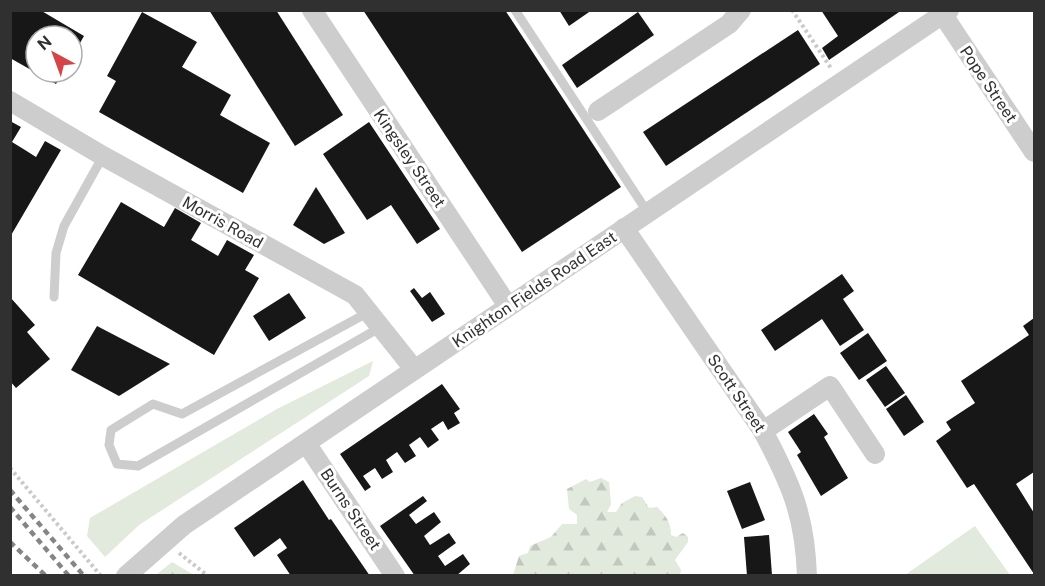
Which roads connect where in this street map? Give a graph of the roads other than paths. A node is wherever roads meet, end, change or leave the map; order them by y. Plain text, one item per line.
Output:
1 (312, 10) edge
2 (516, 10) edge
3 (741, 10) edge
4 (946, 13) edge
5 (10, 100) edge
6 (598, 111) dead end
7 (1035, 152) edge
8 (103, 156) junction
9 (648, 213) junction
10 (624, 228) junction
11 (54, 297) dead end
12 (508, 306) junction
13 (367, 313) junction
14 (381, 327) junction
15 (414, 369) junction
16 (763, 431) junction
17 (306, 442) junction
18 (875, 454) dead end
19 (126, 576) edge
20 (395, 576) edge
21 (807, 576) edge

1 - 12 street, Kingsley Street
2 - 9 lane
3 - 6 street
4 - 7 street, Pope Street
4 - 9 street, Knighton Fields Road East
5 - 8 street, Morris Road
8 - 11 lane
8 - 13 street, Morris Road
9 - 10 street, Knighton Fields Road East
10 - 12 street, Knighton Fields Road East
10 - 16 street, Scott Street
12 - 15 street, Knighton Fields Road East
13 - 14 street, Morris Road
13 - 14 lane
14 - 15 street, Morris Road
15 - 17 street, Knighton Fields Road East
16 - 18 street
16 - 21 street, Scott Street
17 - 19 street, Knighton Fields Road East
17 - 20 street, Burns Street

